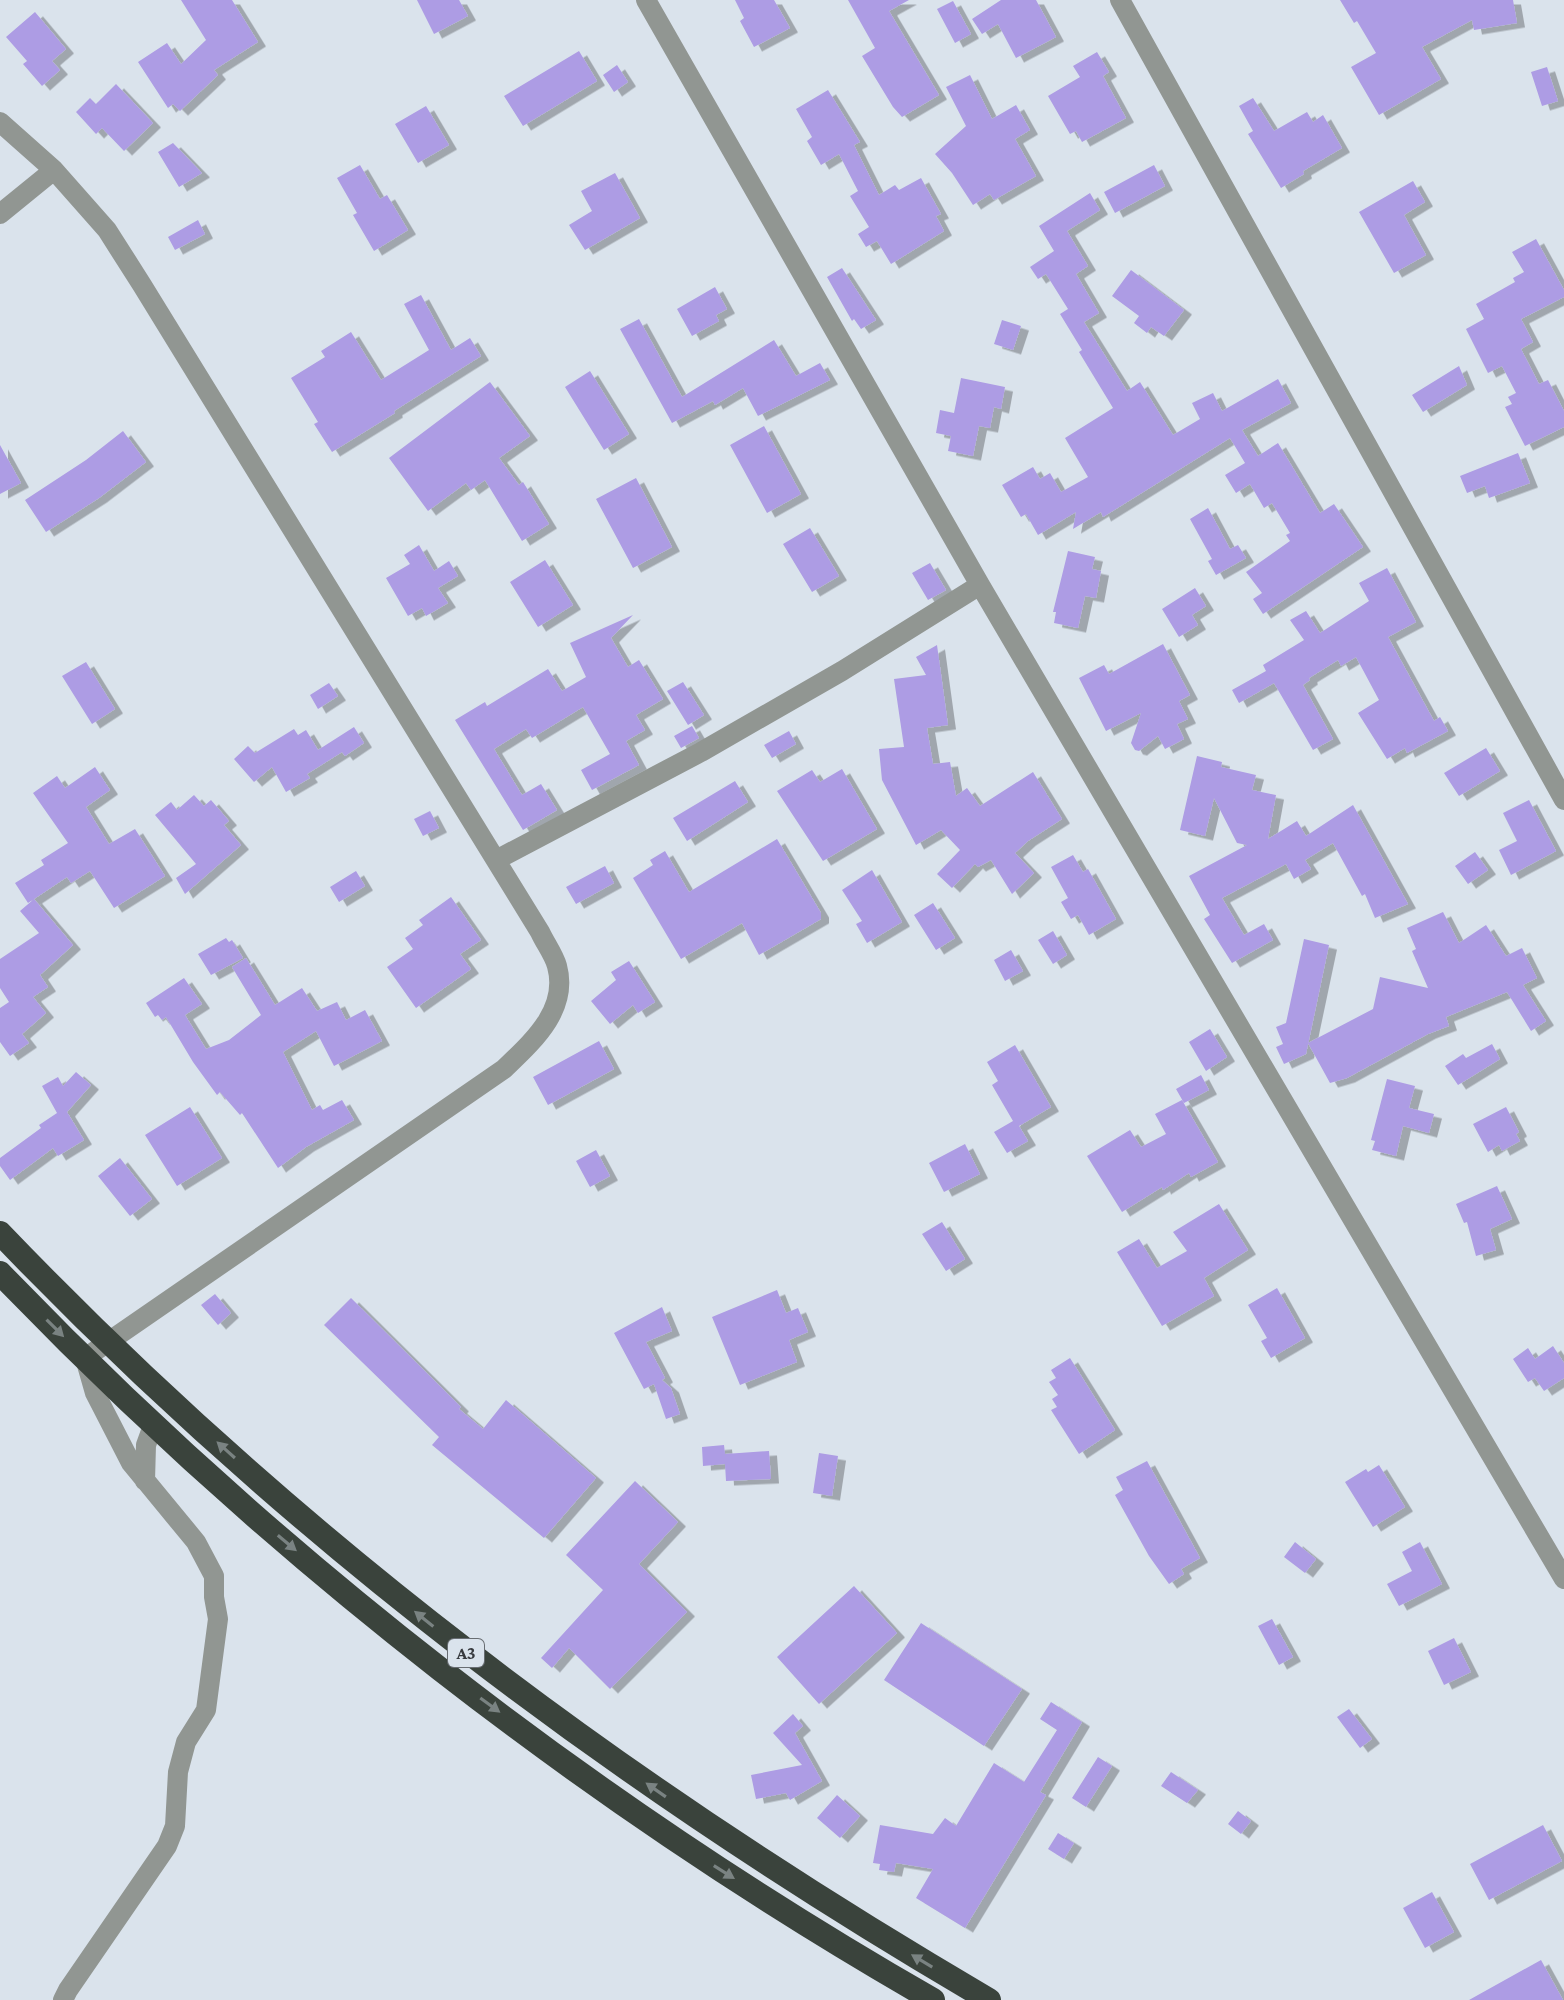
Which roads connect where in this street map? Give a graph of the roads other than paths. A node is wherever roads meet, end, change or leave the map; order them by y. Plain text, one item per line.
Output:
1 (646, 0) edge
2 (1120, 0) edge
3 (0, 122) edge
4 (54, 170) junction
5 (0, 214) edge
6 (980, 585) junction
7 (1564, 800) edge
8 (496, 860) junction
9 (0, 1233) edge
10 (0, 1273) edge
11 (109, 1341) junction
12 (85, 1358) junction
13 (154, 1423) junction
14 (145, 1481) junction
15 (1564, 1579) edge
16 (700, 1820) junction
17 (681, 1843) junction
18 (63, 2000) edge
19 (933, 2000) edge
20 (989, 2000) edge

1 - 6 street
2 - 7 street
3 - 4 street
4 - 5 street
4 - 8 street
6 - 8 street
6 - 15 street
8 - 11 street
9 - 11 highway, A3
10 -> 12 highway, A3
11 - 12 street
16 -> 11 highway, A3
12 - 13 highway, A3
12 - 14 street
13 - 14 street
13 -> 17 highway, A3
14 - 18 street
16 - 17 highway
20 -> 16 highway, A3
17 -> 19 highway, A3

